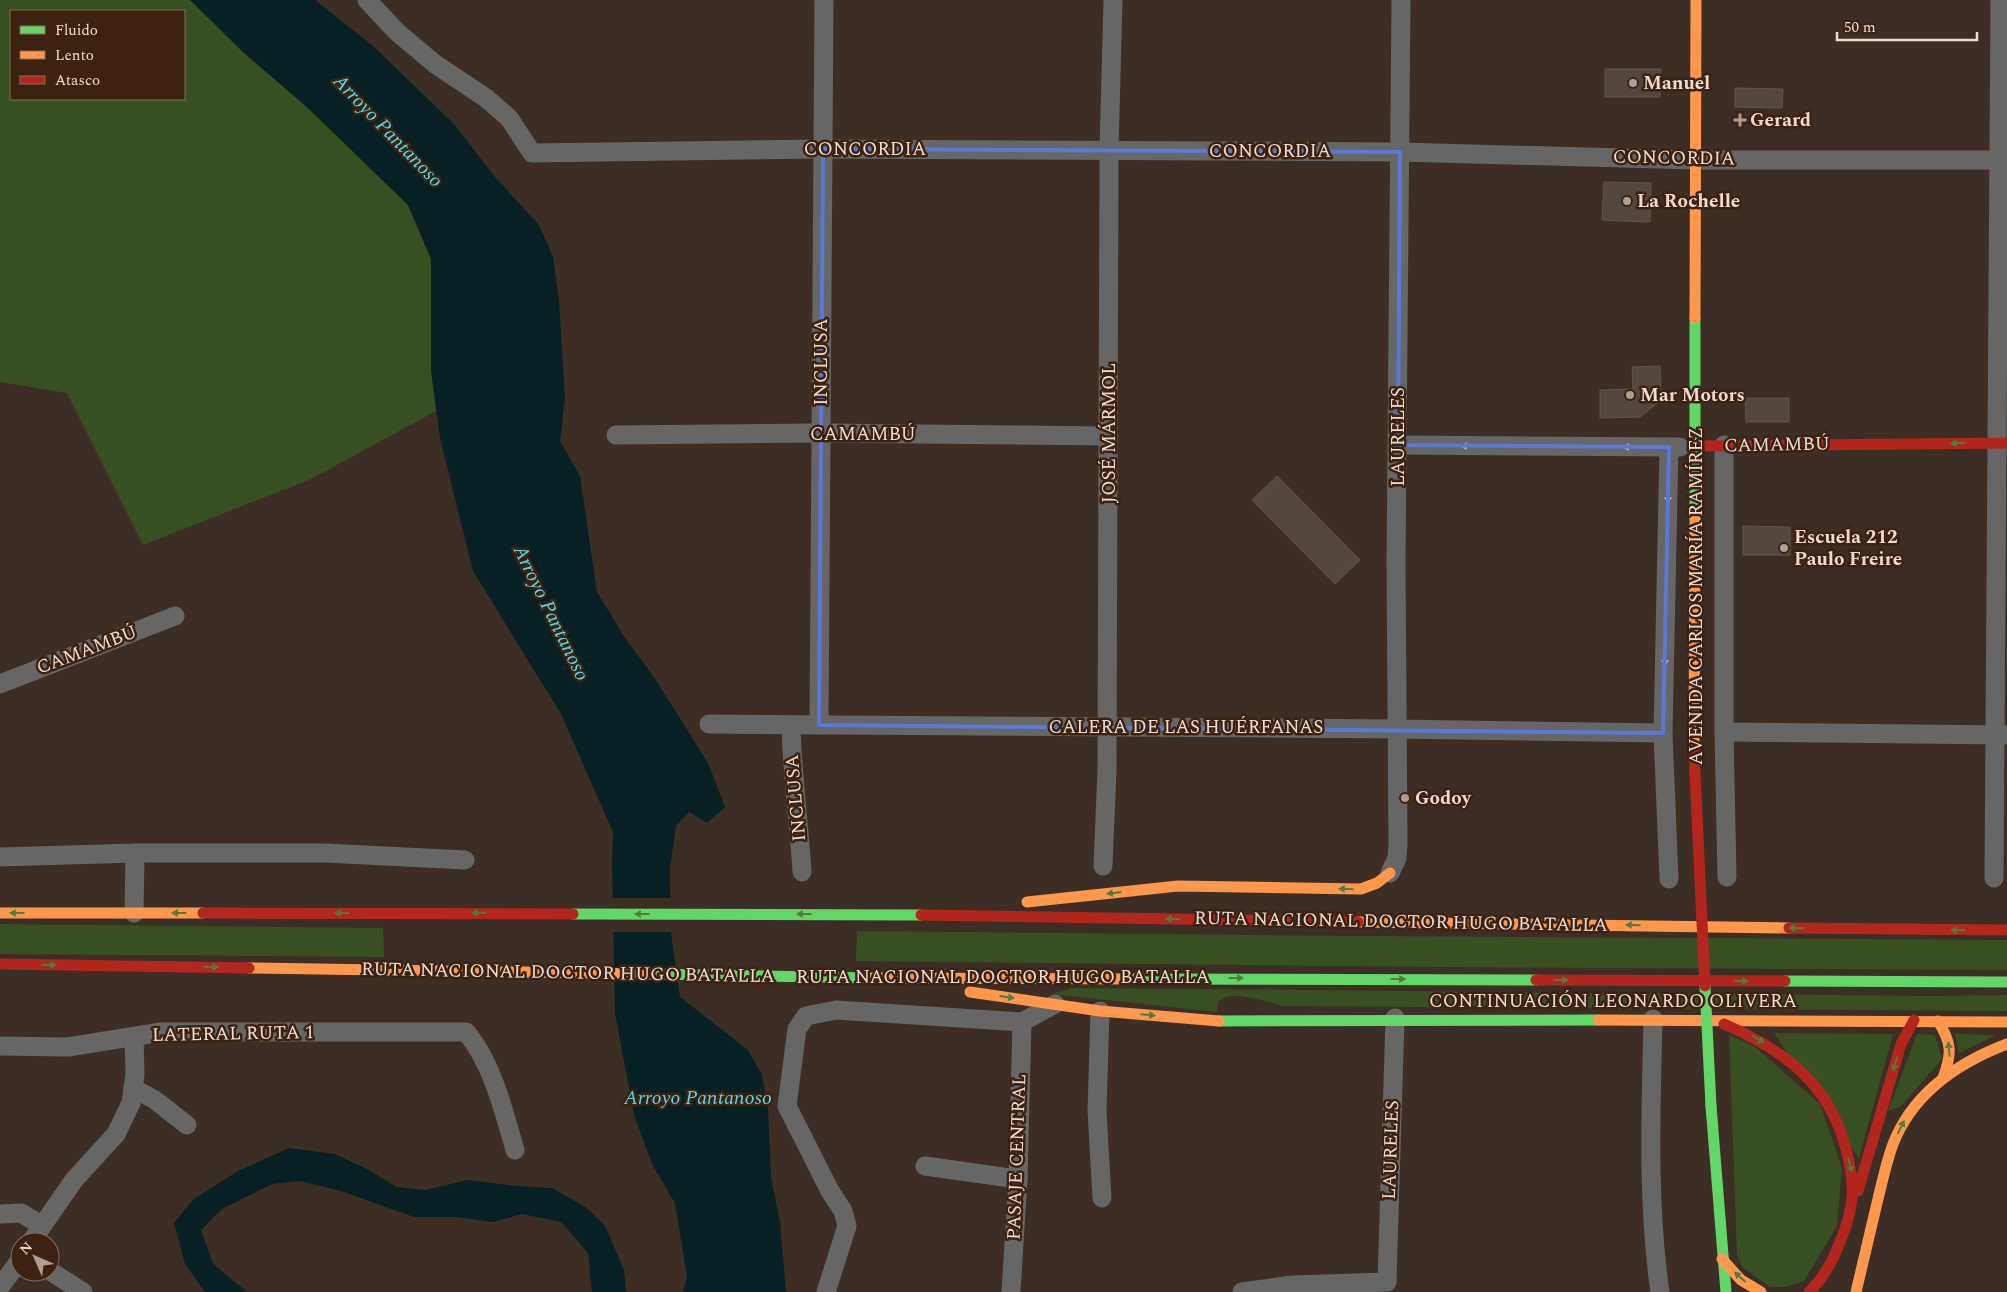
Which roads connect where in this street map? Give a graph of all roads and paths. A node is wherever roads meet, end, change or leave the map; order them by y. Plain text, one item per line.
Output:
1 (367, 0) edge
2 (824, 0) edge
3 (1112, 0) edge
4 (1401, 0) edge
5 (1696, 0) edge
6 (2000, 0) edge
7 (823, 149) junction
8 (1109, 150) junction
9 (1400, 152) junction
10 (1696, 160) junction
11 (2003, 160) edge
12 (821, 433) junction
13 (616, 435) dead end
14 (1109, 436) junction
15 (2002, 442) edge
16 (1398, 445) junction
17 (1724, 445) junction
18 (1696, 446) junction
19 (1669, 448) junction
20 (175, 616) dead end
21 (0, 684) edge
22 (709, 724) dead end
23 (790, 725) junction
24 (819, 725) junction
25 (1107, 727) junction
26 (1396, 729) junction
27 (1724, 732) junction
28 (1664, 733) junction
29 (2000, 735) edge
30 (135, 853) junction
31 (0, 857) edge
32 (465, 860) dead end
33 (1103, 866) dead end
34 (802, 872) dead end
35 (1390, 873) joint
36 (1994, 878) dead end
37 (1019, 903) dead end
38 (999, 905) dead end
39 (134, 913) junction
40 (0, 914) edge
41 (884, 915) junction
42 (2007, 930) edge
43 (0, 964) edge
44 (890, 978) junction
45 (2007, 982) edge
46 (1055, 1004) junction
47 (1100, 1011) junction
48 (1395, 1018) junction
49 (1652, 1019) junction
50 (1713, 1020) junction
51 (1914, 1020) junction
52 (1938, 1020) junction
53 (1022, 1022) junction
54 (2007, 1022) edge
55 (134, 1037) junction
56 (2007, 1044) edge
57 (0, 1046) edge
58 (1943, 1078) junction
59 (133, 1088) junction
60 (187, 1125) dead end
61 (515, 1150) dead end
62 (925, 1166) dead end
63 (1018, 1179) junction
64 (1102, 1198) dead end
65 (1852, 1207) junction
66 (0, 1214) edge
67 (1872, 1223) junction
68 (33, 1232) edge
69 (38, 1232) edge
70 (1722, 1259) junction
71 (1850, 1265) dead end
72 (10, 1274) edge
73 (60, 1277) edge
74 (0, 1287) edge
75 (83, 1292) edge
76 (826, 1292) edge
77 (1011, 1292) edge
78 (1242, 1292) edge
79 (1660, 1292) edge
80 (1726, 1292) edge
81 (1761, 1292) edge
82 (1809, 1292) edge
83 (1856, 1292) edge

1 - 7 street, CONCORDIA
2 - 7 street, INCLUSA
3 - 8 street, JOSÉ MÁRMOL
4 - 9 street, LAURELES
5 - 10 main road, AVENIDA CARLOS MARÍA RAMÍREZ
6 - 11 street
7 - 8 street, CONCORDIA
7 - 12 street, INCLUSA
8 - 9 street, CONCORDIA
8 - 14 street, JOSÉ MÁRMOL
9 - 10 street, CONCORDIA
9 - 16 street, LAURELES
10 - 11 street, CONCORDIA
10 - 18 main road, AVENIDA CARLOS MARÍA RAMÍREZ
11 - 15 street
12 - 13 street, CAMAMBÚ
12 - 14 street, CAMAMBÚ
12 - 24 street, INCLUSA
14 - 25 street, JOSÉ MÁRMOL
15 -> 17 main road, CAMAMBÚ
15 - 29 street
19 -> 16 street, CAMAMBÚ
16 - 26 street, LAURELES
17 - 18 main road, CAMAMBÚ
17 - 27 street, AVENIDA CARLOS MARÍA RAMÍREZ
18 - 19 street, CAMAMBÚ
18 - 70 main road, AVENIDA CARLOS MARÍA RAMÍREZ, bridge
19 -> 28 street, AVENIDA CARLOS MARÍA RAMÍREZ
20 - 21 street, CAMAMBÚ
22 - 23 street, CALERA DE LAS HUÉRFANAS
23 - 24 street, CALERA DE LAS HUÉRFANAS
23 - 34 street, INCLUSA
24 - 25 street, CALERA DE LAS HUÉRFANAS
25 - 26 street, CALERA DE LAS HUÉRFANAS
25 - 33 street, JOSÉ MÁRMOL
26 - 28 street, CALERA DE LAS HUÉRFANAS
26 - 35 street, LAURELES
27 - 28 street, AVENIDA CARLOS MARÍA RAMÍREZ
27 - 29 street
29 - 36 street
30 - 31 street
30 - 32 street
30 - 39 street
35 -> 37 main road
38 - 41 main road
39 -> 40 main road, RUTA NACIONAL DOCTOR HUGO BATALLA
41 -> 39 main road, RUTA NACIONAL DOCTOR HUGO BATALLA
42 -> 41 main road, RUTA NACIONAL DOCTOR HUGO BATALLA
43 -> 44 main road, RUTA NACIONAL DOCTOR HUGO BATALLA
44 -> 45 main road, RUTA NACIONAL DOCTOR HUGO BATALLA
44 -> 46 main road, CONTINUACIÓN LEONARDO OLIVERA
46 - 47 main road, CONTINUACIÓN LEONARDO OLIVERA
46 - 53 street
47 -> 48 main road, CONTINUACIÓN LEONARDO OLIVERA
47 - 64 street
48 - 49 main road, CONTINUACIÓN LEONARDO OLIVERA
48 - 78 street, LAURELES
49 - 50 main road, CONTINUACIÓN LEONARDO OLIVERA
49 - 79 street
50 - 51 main road, CONTINUACIÓN LEONARDO OLIVERA
50 -> 65 main road
51 - 52 main road, CONTINUACIÓN LEONARDO OLIVERA
51 -> 65 main road
52 - 54 main road, CONTINUACIÓN LEONARDO OLIVERA
58 -> 52 main road
53 - 63 street, PASAJE CENTRAL
53 - 76 street
55 - 57 street, LATERAL RUTA 1
55 - 59 street
55 - 61 street, LATERAL RUTA 1
56 - 58 main road
67 -> 58 main road
59 - 60 street
59 - 69 street
62 - 63 street
63 - 77 street, PASAJE CENTRAL
65 - 82 main road
66 - 68 street
67 - 71 main road
67 - 83 main road
70 - 80 main road, AVENIDA CARLOS MARÍA RAMÍREZ
81 -> 70 main road
72 - 74 street
73 - 75 street

